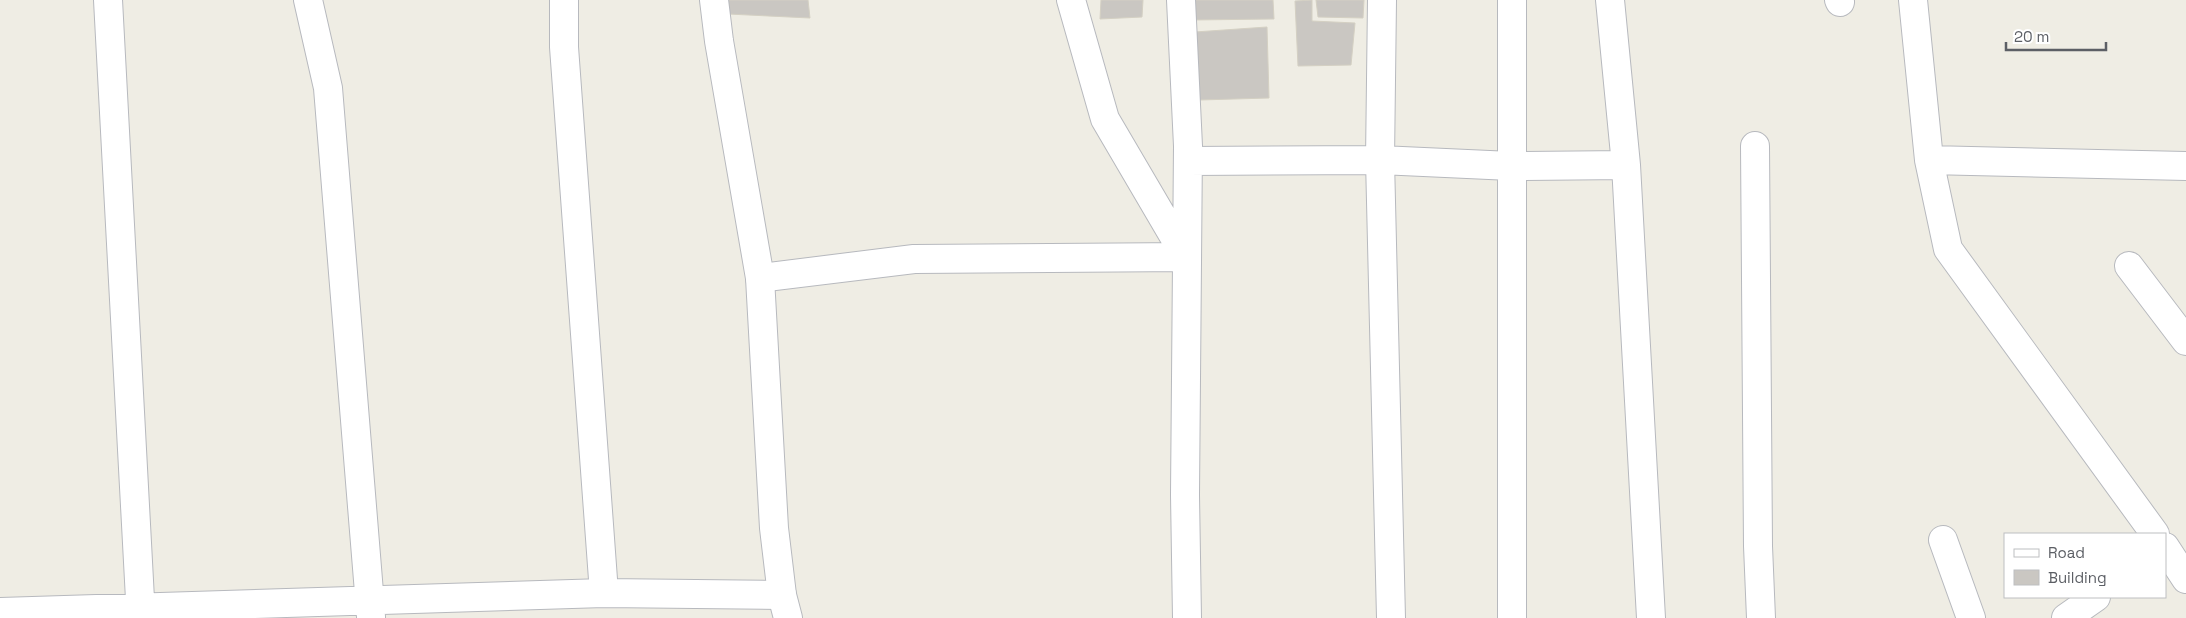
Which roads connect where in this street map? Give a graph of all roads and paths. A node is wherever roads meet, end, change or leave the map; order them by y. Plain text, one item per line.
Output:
1 (108, 0) edge
2 (308, 0) edge
3 (564, 0) edge
4 (714, 0) edge
5 (1071, 0) edge
6 (1180, 0) edge
7 (1382, 0) edge
8 (1512, 0) edge
9 (1610, 0) edge
10 (1913, 0) edge
11 (1755, 146) dead end
12 (1380, 160) junction
13 (1929, 160) junction
14 (1188, 161) junction
15 (1626, 165) junction
16 (1511, 166) junction
17 (2186, 166) edge
18 (1186, 258) junction
19 (2129, 266) dead end
20 (760, 278) junction
21 (2186, 341) edge
22 (2154, 533) edge
23 (2186, 536) edge
24 (1943, 540) dead end
25 (2166, 547) edge
26 (2166, 549) edge
27 (2186, 579) edge
28 (604, 593) junction
29 (2095, 598) edge
30 (785, 607) edge
31 (370, 609) edge
32 (0, 612) edge
33 (141, 612) edge
34 (1187, 618) edge
35 (1391, 618) edge
36 (1512, 618) edge
37 (1651, 618) edge
38 (1761, 618) edge
39 (1971, 618) edge
40 (2066, 618) edge

1 - 33 street
2 - 31 street
3 - 28 street
4 - 20 street
5 - 18 street
6 - 14 street
7 - 12 street
8 - 16 street
9 - 15 street
10 - 13 street
11 - 38 street
12 - 14 street
12 - 16 street
12 - 35 street
13 - 17 street
13 - 22 street
14 - 18 street
15 - 16 street
15 - 37 street
16 - 36 street
18 - 20 street
18 - 34 street
19 - 21 street
20 - 30 street
23 - 25 street
24 - 39 street
26 - 27 street
28 - 30 street
28 - 31 street
29 - 40 street
31 - 33 street
32 - 33 street

